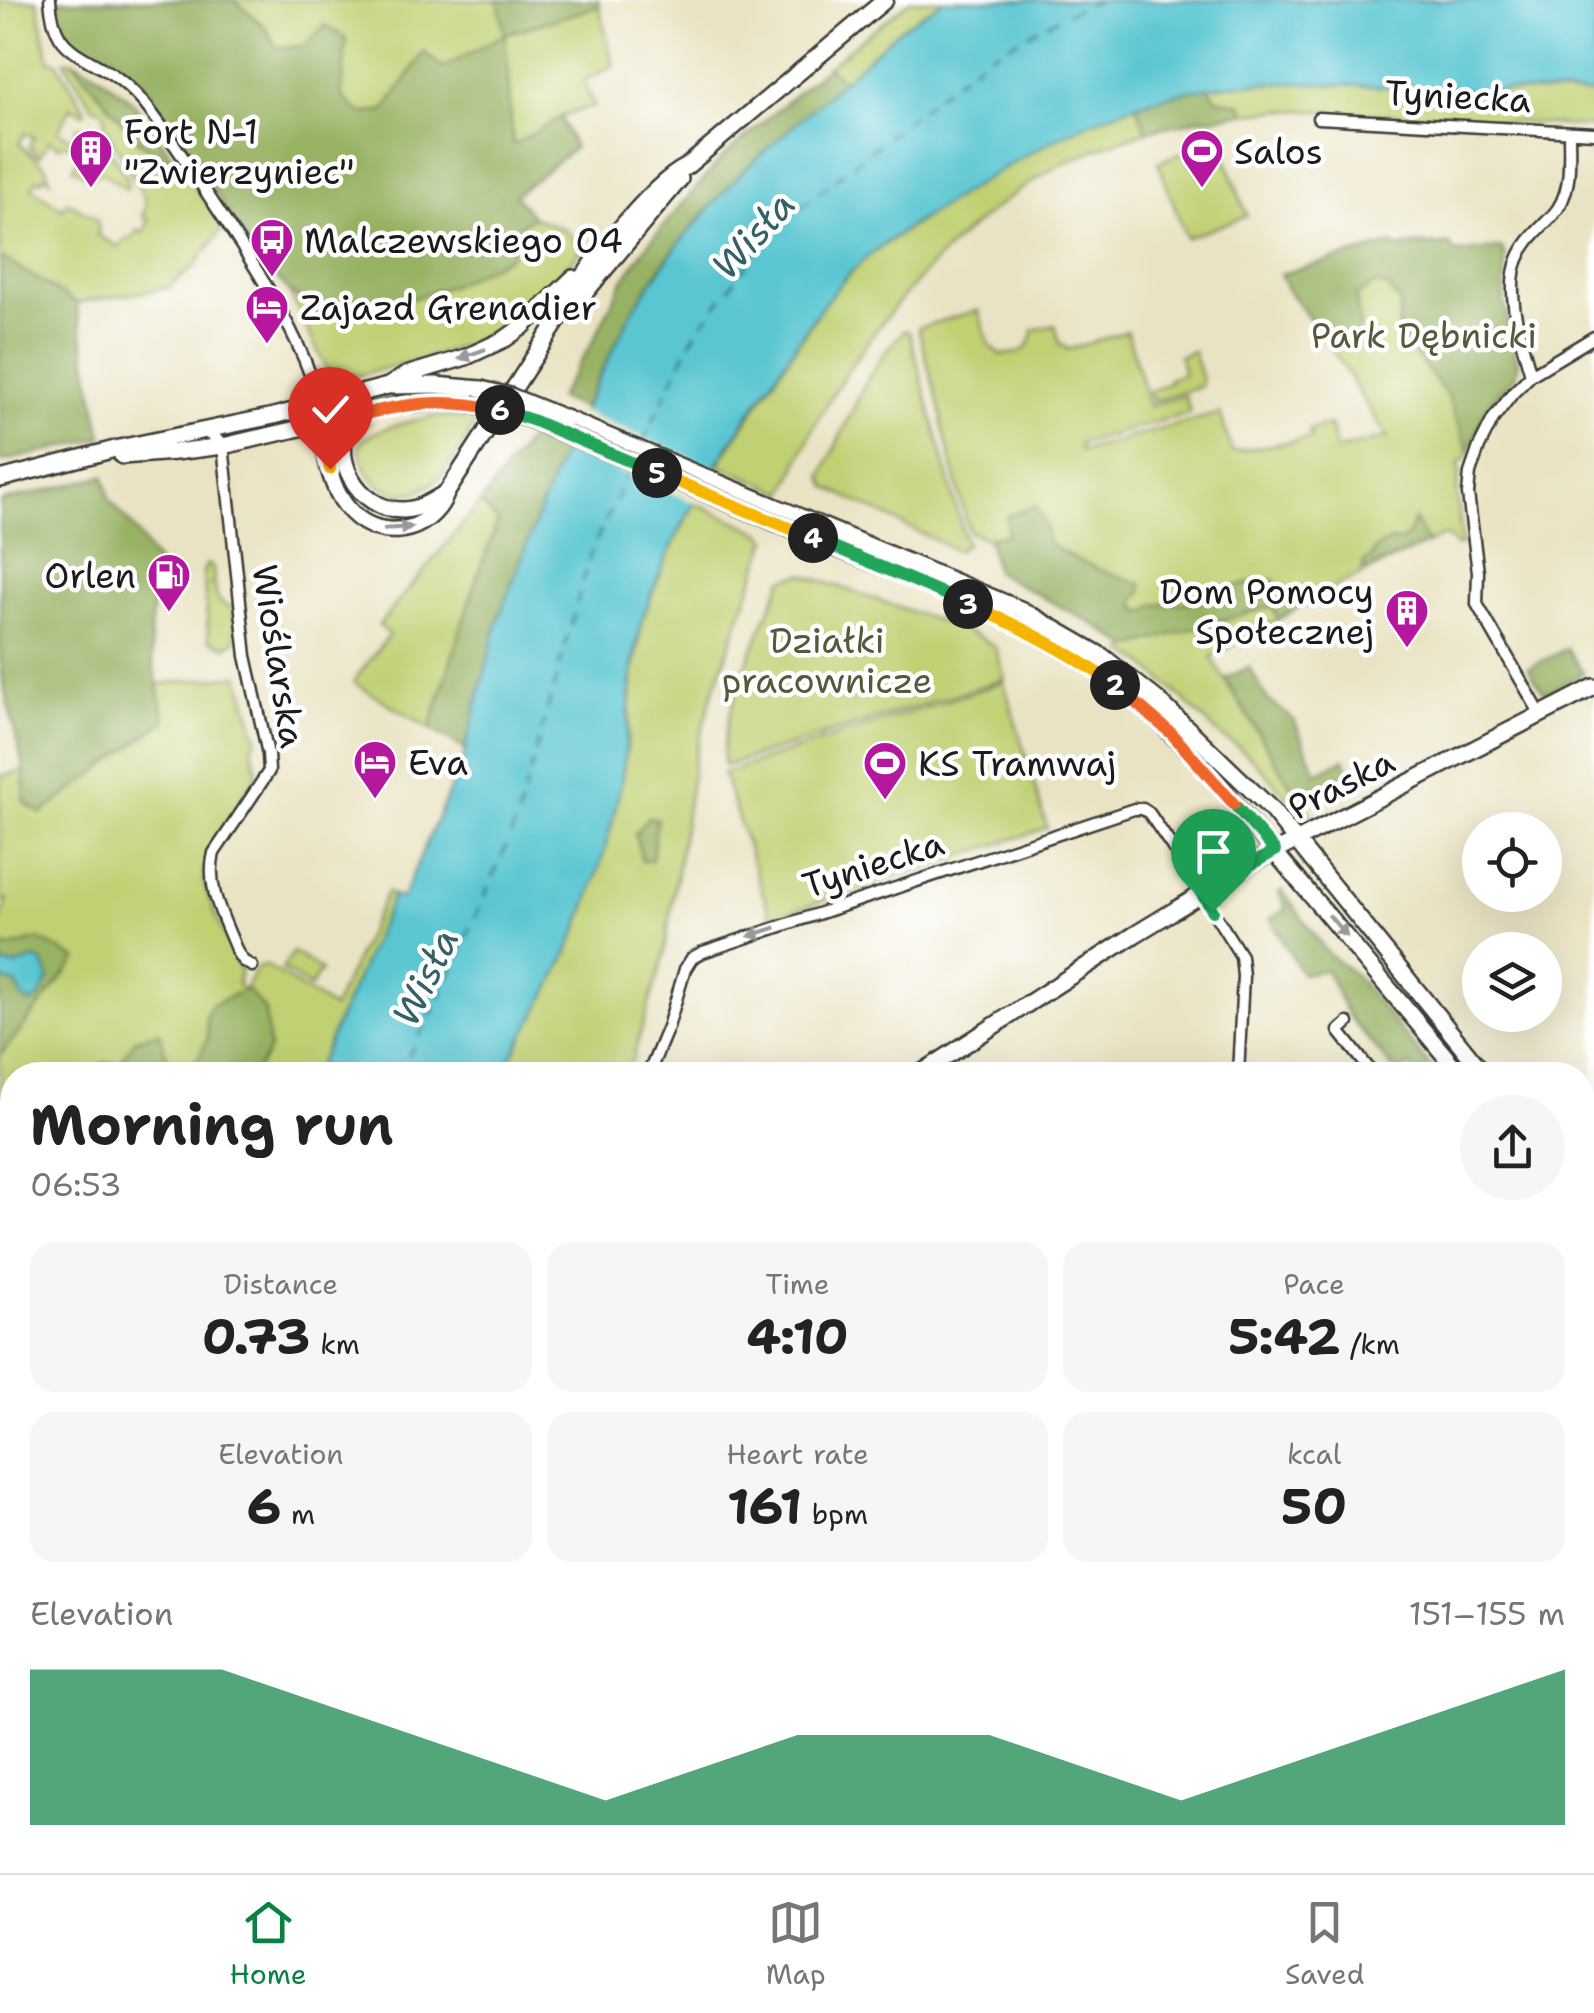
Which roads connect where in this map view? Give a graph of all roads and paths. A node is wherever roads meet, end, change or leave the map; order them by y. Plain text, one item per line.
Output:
1 (50, 0) edge
2 (885, 0) edge
3 (1318, 118) dead end
4 (1570, 133) junction
5 (1594, 133) edge
6 (686, 167) junction
7 (602, 251) junction
8 (562, 314) junction
9 (1594, 336) edge
10 (1531, 375) junction
11 (388, 386) junction
12 (320, 405) junction
13 (357, 415) junction
14 (250, 422) junction
15 (322, 424) junction
16 (200, 431) junction
17 (223, 446) junction
18 (78, 459) junction
19 (0, 479) edge
20 (448, 492) junction
21 (822, 534) junction
22 (1594, 688) edge
23 (1541, 715) junction
24 (1296, 840) junction
25 (1275, 851) junction
26 (1201, 893) junction
27 (252, 966) dead end
28 (1348, 1023) dead end
29 (653, 1062) edge
30 (938, 1062) edge
31 (1238, 1062) edge
32 (1364, 1062) edge
33 (1450, 1062) edge
34 (1475, 1062) edge

1 - 12 street
2 - 6 main road
3 - 4 street, Tyniecka
4 - 5 street, Tyniecka
4 - 10 street
6 - 7 main road
6 - 8 main road
7 - 8 main road
7 -> 11 main road
8 - 20 main road
9 - 10 street
10 - 23 street
11 - 12 main road
11 - 21 main road, bridge
12 - 14 main road
12 - 15 street
13 - 15 main road
13 - 20 main road
13 - 21 main road, bridge
14 - 16 main road
14 - 17 street
15 - 17 main road
15 -> 20 main road
16 - 17 street
16 - 18 main road
17 - 18 main road
17 - 27 street, Wioślarska
18 - 19 main road
21 - 24 main road
21 - 25 main road
22 - 23 main road, Praska
23 - 24 main road, Praska
24 - 25 main road, Praska
24 - 34 main road
25 - 26 main road, Praska
25 -> 33 main road
26 -> 29 street, Tyniecka
26 - 30 main road, Praska
26 - 31 street
28 - 32 street

